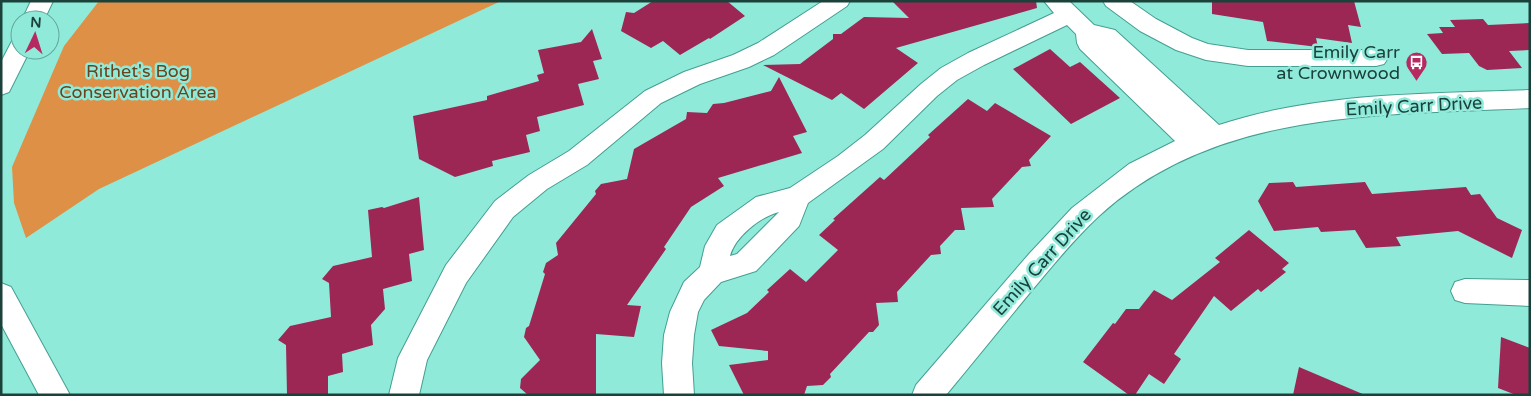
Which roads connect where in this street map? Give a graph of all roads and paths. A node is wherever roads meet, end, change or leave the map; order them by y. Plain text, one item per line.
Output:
1 (839, 1) edge
2 (1114, 1) edge
3 (1071, 16) edge
4 (1376, 58) dead end
5 (13, 60) edge
6 (2, 82) edge
7 (1530, 100) edge
8 (1204, 139) junction
9 (1465, 291) dead end
10 (1530, 293) edge
11 (1, 296) edge
12 (55, 395) edge
13 (404, 395) edge
14 (679, 395) edge
15 (927, 395) edge

1 - 13 street
2 - 4 street
3 - 8 street
3 - 14 street
5 - 6 street
7 - 8 street, Emily Carr Drive
8 - 15 street, Emily Carr Drive
9 - 10 street
11 - 12 street

